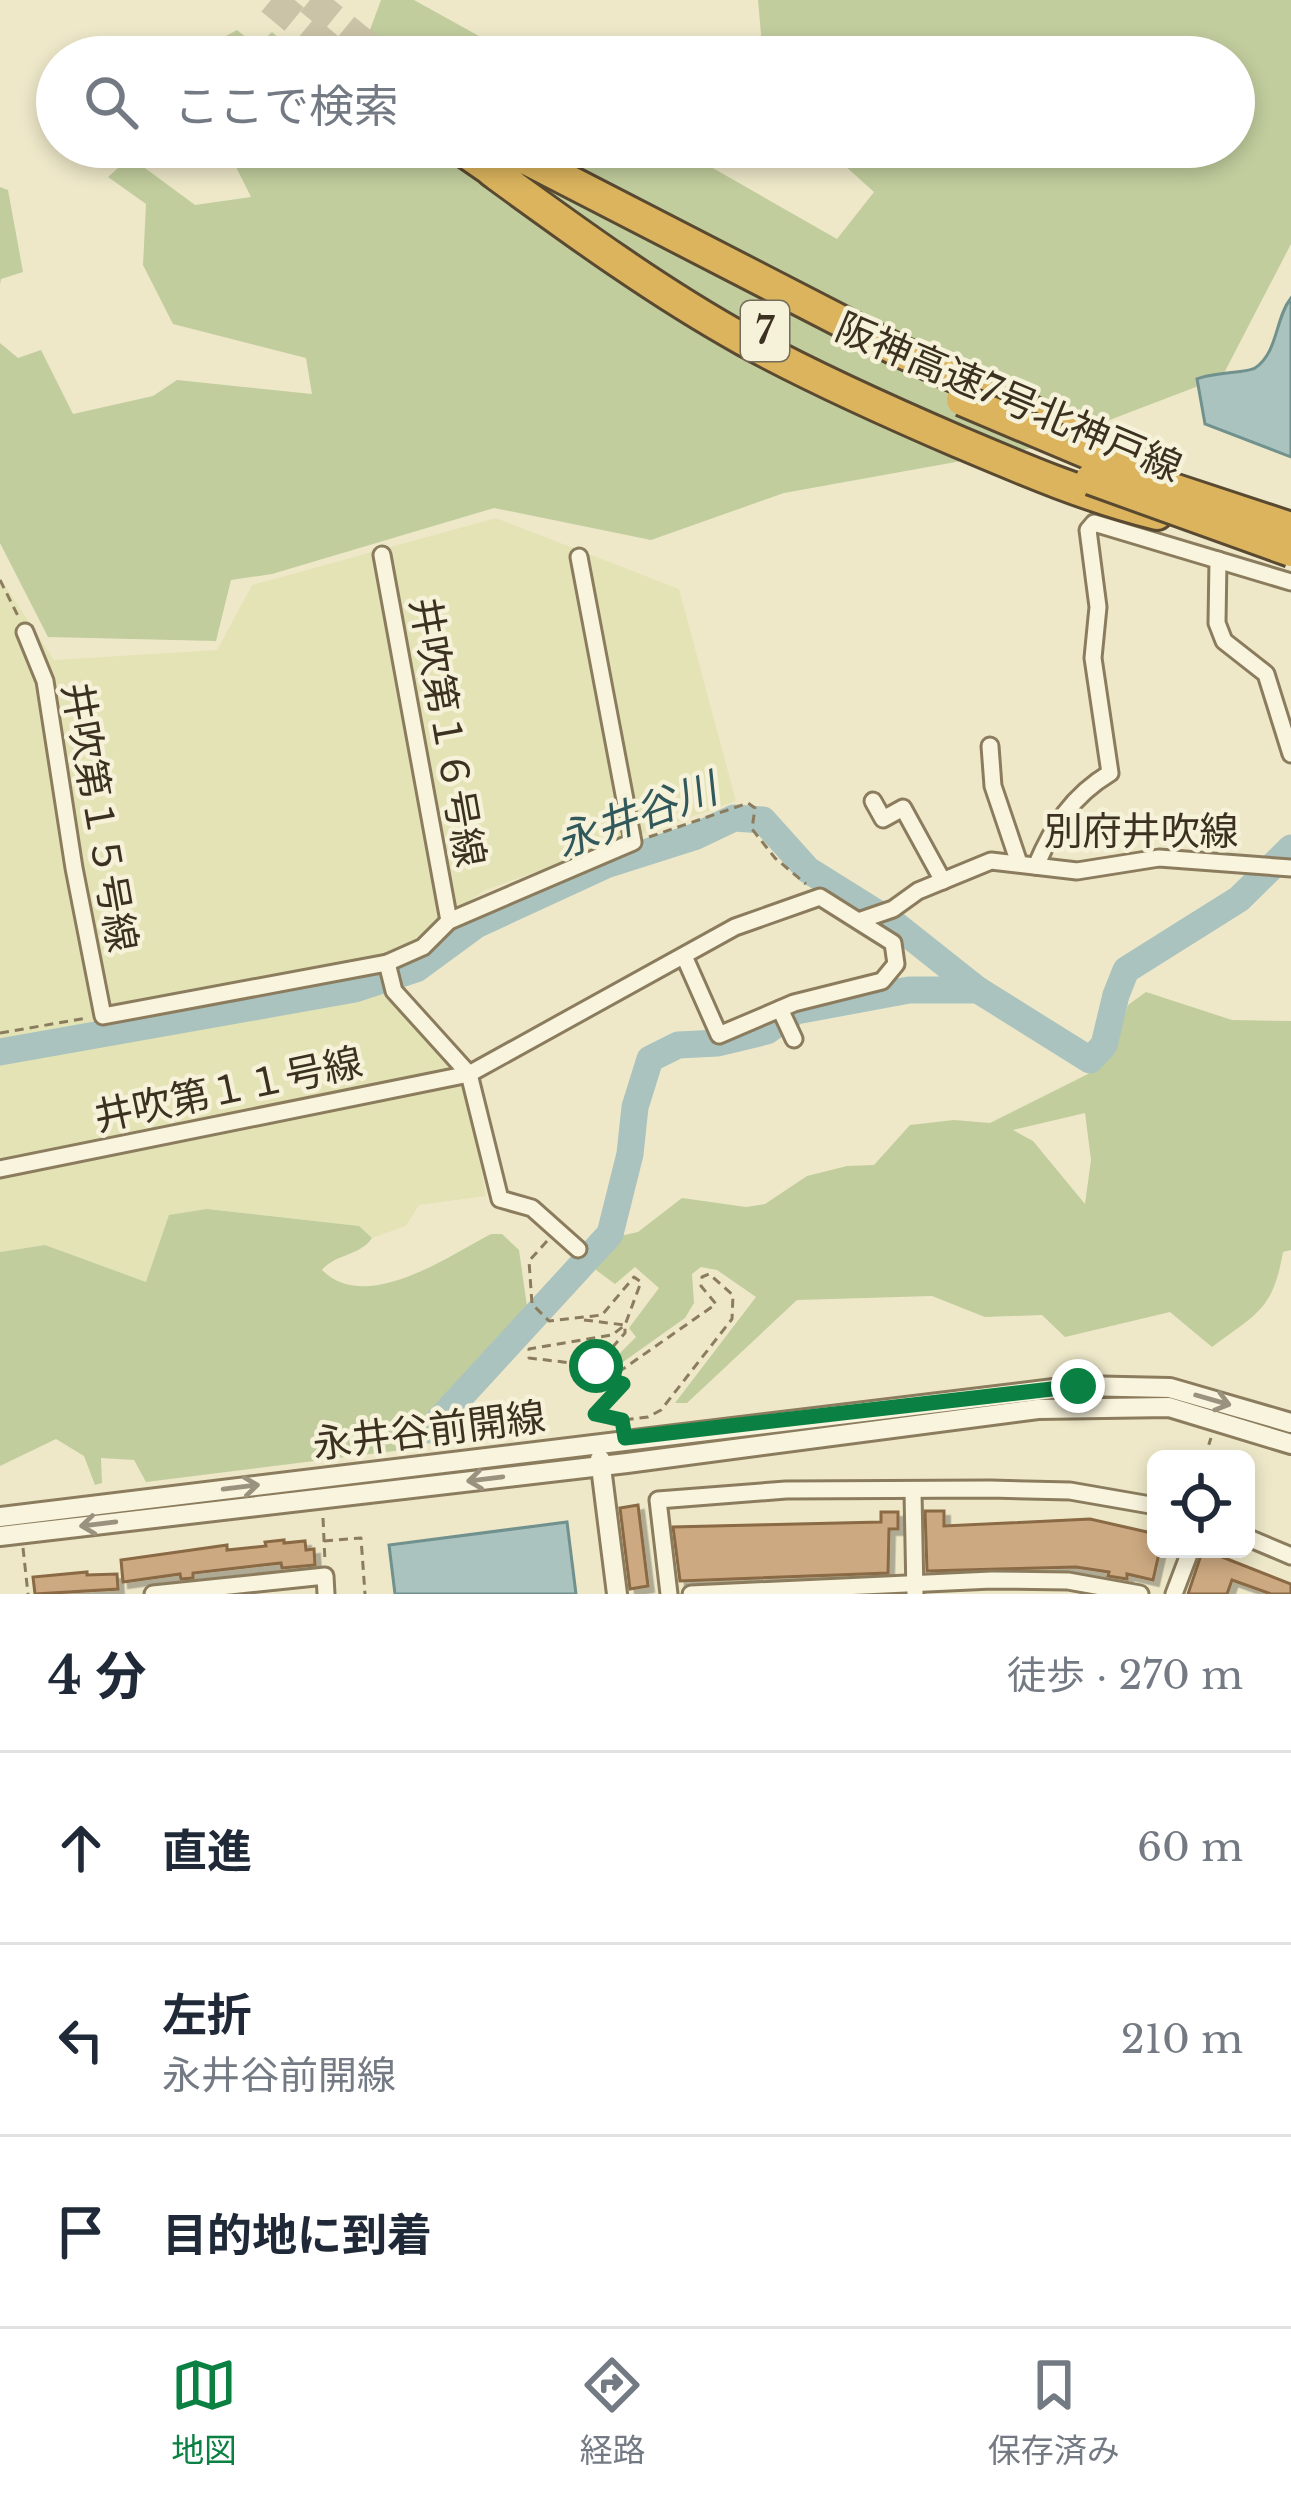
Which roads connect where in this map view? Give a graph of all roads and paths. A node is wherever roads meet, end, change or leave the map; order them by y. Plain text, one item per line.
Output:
1 (514, 168) edge
2 (516, 168) edge
3 (522, 168) edge
4 (525, 168) edge
5 (1291, 531) edge
6 (1291, 549) edge
7 (382, 555) dead end
8 (579, 557) dead end
9 (1218, 560) junction
10 (0, 580) edge
11 (1291, 582) edge
12 (26, 632) joint
13 (990, 746) dead end
14 (1291, 754) edge
15 (873, 801) dead end
16 (633, 842) junction
17 (1028, 865) junction
18 (1290, 868) edge
19 (943, 881) junction
20 (820, 897) junction
21 (861, 920) junction
22 (449, 921) junction
23 (684, 956) junction
24 (388, 966) junction
25 (104, 1016) junction
26 (0, 1033) edge
27 (469, 1074) junction
28 (0, 1169) edge
29 (557, 1230) junction
30 (578, 1249) dead end
31 (583, 1317) junction
32 (626, 1325) junction
33 (596, 1366) junction
34 (1216, 1421) junction
35 (1291, 1423) edge
36 (624, 1429) junction
37 (597, 1442) junction
38 (1291, 1444) edge
39 (1207, 1450) edge
40 (602, 1466) junction
41 (913, 1492) junction
42 (323, 1498) junction
43 (1147, 1504) edge
44 (0, 1517) edge
45 (22, 1533) junction
46 (0, 1536) edge
47 (324, 1541) junction
48 (1255, 1542) edge
49 (1291, 1556) edge
50 (1188, 1558) edge
51 (326, 1585) edge
52 (915, 1588) edge
53 (28, 1594) edge
54 (153, 1594) edge
55 (365, 1594) edge
56 (617, 1594) edge
57 (669, 1594) edge
58 (691, 1594) edge
59 (1140, 1594) edge
60 (1174, 1594) edge

1 - 6 highway
2 - 6 highway, 阪神高速7号北神戸線 / 7, bridge
3 - 5 highway, 阪神高速7号北神戸線 / 7, bridge
4 - 5 highway
7 - 22 street, 井吹第１６号線
8 - 16 street
9 - 11 street
9 - 14 street
9 - 17 street
10 - 12 path
12 - 25 street, 井吹第１５号線
13 - 17 street
15 - 19 street
16 - 20 path
16 - 22 street, 井吹第１６号線
17 - 18 street, 別府井吹線
17 - 19 street, 別府井吹線
19 - 21 street, 別府井吹線
20 - 21 street
20 - 23 street
21 - 23 street
22 - 24 street, 井吹第１６号線
23 - 27 street
24 - 25 street, 井吹第１６号線
24 - 27 street
25 - 26 path
27 - 28 street, 井吹第１１号線
27 - 29 street
29 - 30 street
29 - 31 path
31 - 32 path
31 - 32 path
32 - 33 path
32 - 33 path
33 - 36 path
33 - 36 path
34 - 38 street, 永井谷前開線
34 - 39 path
34 - 40 street, 永井谷前開線
36 -> 35 street, 永井谷前開線
36 - 37 street, 永井谷前開線
37 - 40 street
44 -> 37 street, 永井谷前開線
40 -> 42 street, 永井谷前開線
40 - 56 street
41 - 43 street
41 - 52 street
41 - 57 street
42 -> 45 street, 永井谷前開線
42 - 47 path
45 - 46 street, 永井谷前開線
45 - 53 path
47 - 51 path
47 - 55 path
48 - 49 street
50 - 60 street
51 - 54 street
52 - 58 street
52 - 59 street

